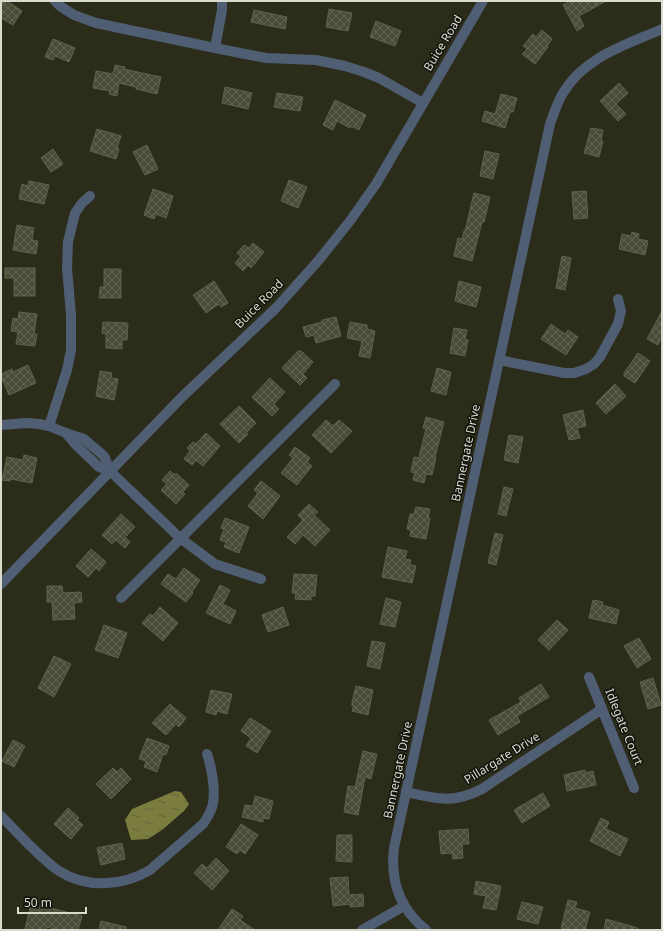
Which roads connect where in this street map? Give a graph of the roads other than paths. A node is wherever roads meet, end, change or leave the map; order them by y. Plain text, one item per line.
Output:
1 (55, 1) edge
2 (222, 1) edge
3 (483, 1) edge
4 (662, 29) edge
5 (215, 48) junction
6 (423, 103) junction
7 (90, 196) dead end
8 (618, 299) dead end
9 (499, 360) junction
10 (335, 384) dead end
11 (1, 425) edge
12 (49, 426) junction
13 (111, 472) junction
14 (180, 538) junction
15 (261, 579) dead end
16 (1, 584) edge
17 (121, 598) dead end
18 (589, 677) dead end
19 (602, 709) junction
20 (207, 754) dead end
21 (634, 788) dead end
22 (406, 792) junction
23 (1, 816) edge
24 (404, 906) junction
25 (362, 930) edge
26 (426, 930) edge

1 - 5 street
2 - 5 street
3 - 6 street, Buice Road
4 - 9 street, Bannergate Drive
5 - 6 street
6 - 13 street, Buice Road
7 - 12 street
8 - 9 street
9 - 22 street, Bannergate Drive
10 - 14 street
11 - 12 street
12 - 13 street
13 - 14 street
13 - 16 street, Buice Road
14 - 15 street
14 - 17 street
18 - 19 street, Idlegate Court
19 - 21 street, Idlegate Court
19 - 22 street, Pillargate Drive
20 - 23 street
22 - 24 street, Bannergate Drive
24 - 25 street
24 - 26 street, Bannergate Drive

